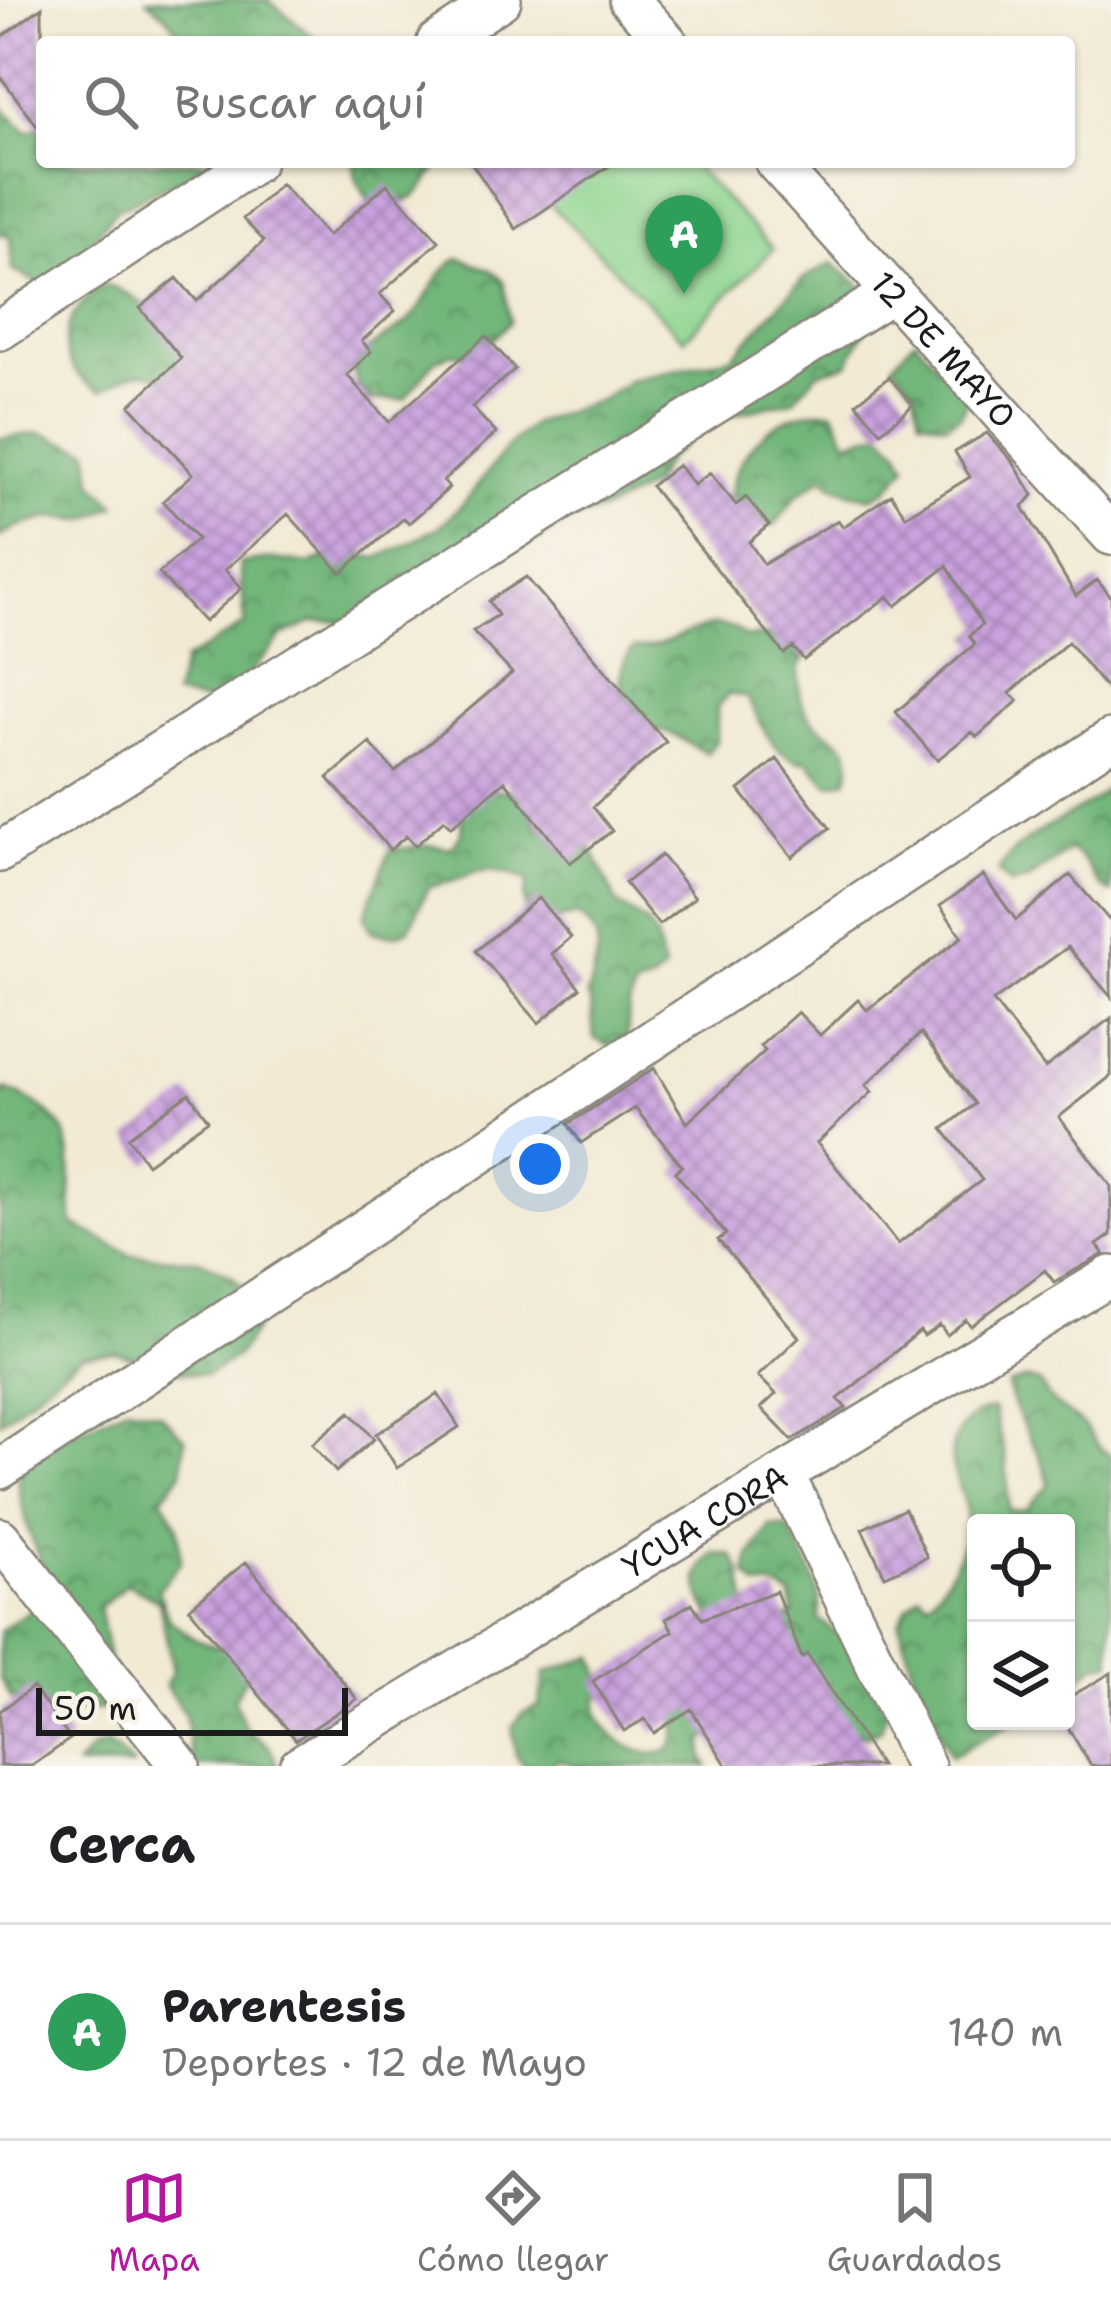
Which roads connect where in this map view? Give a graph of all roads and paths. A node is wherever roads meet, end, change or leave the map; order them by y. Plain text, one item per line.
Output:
1 (501, 0) edge
2 (629, 0) edge
3 (446, 36) edge
4 (662, 36) edge
5 (246, 168) edge
6 (781, 168) edge
7 (893, 292) junction
8 (0, 330) edge
9 (1111, 535) edge
10 (1111, 739) edge
11 (0, 852) edge
12 (1111, 1276) edge
13 (0, 1469) edge
14 (785, 1476) junction
15 (0, 1538) edge
16 (181, 1766) edge
17 (299, 1766) edge
18 (926, 1766) edge

1 - 3 street
2 - 4 street
5 - 8 street
6 - 7 street, 12 DE MAYO
7 - 9 street, 12 DE MAYO
7 - 11 street
10 - 13 street
12 - 14 street, YCUA CORA
14 - 17 street, YCUA CORA
14 - 18 street
15 - 16 street

